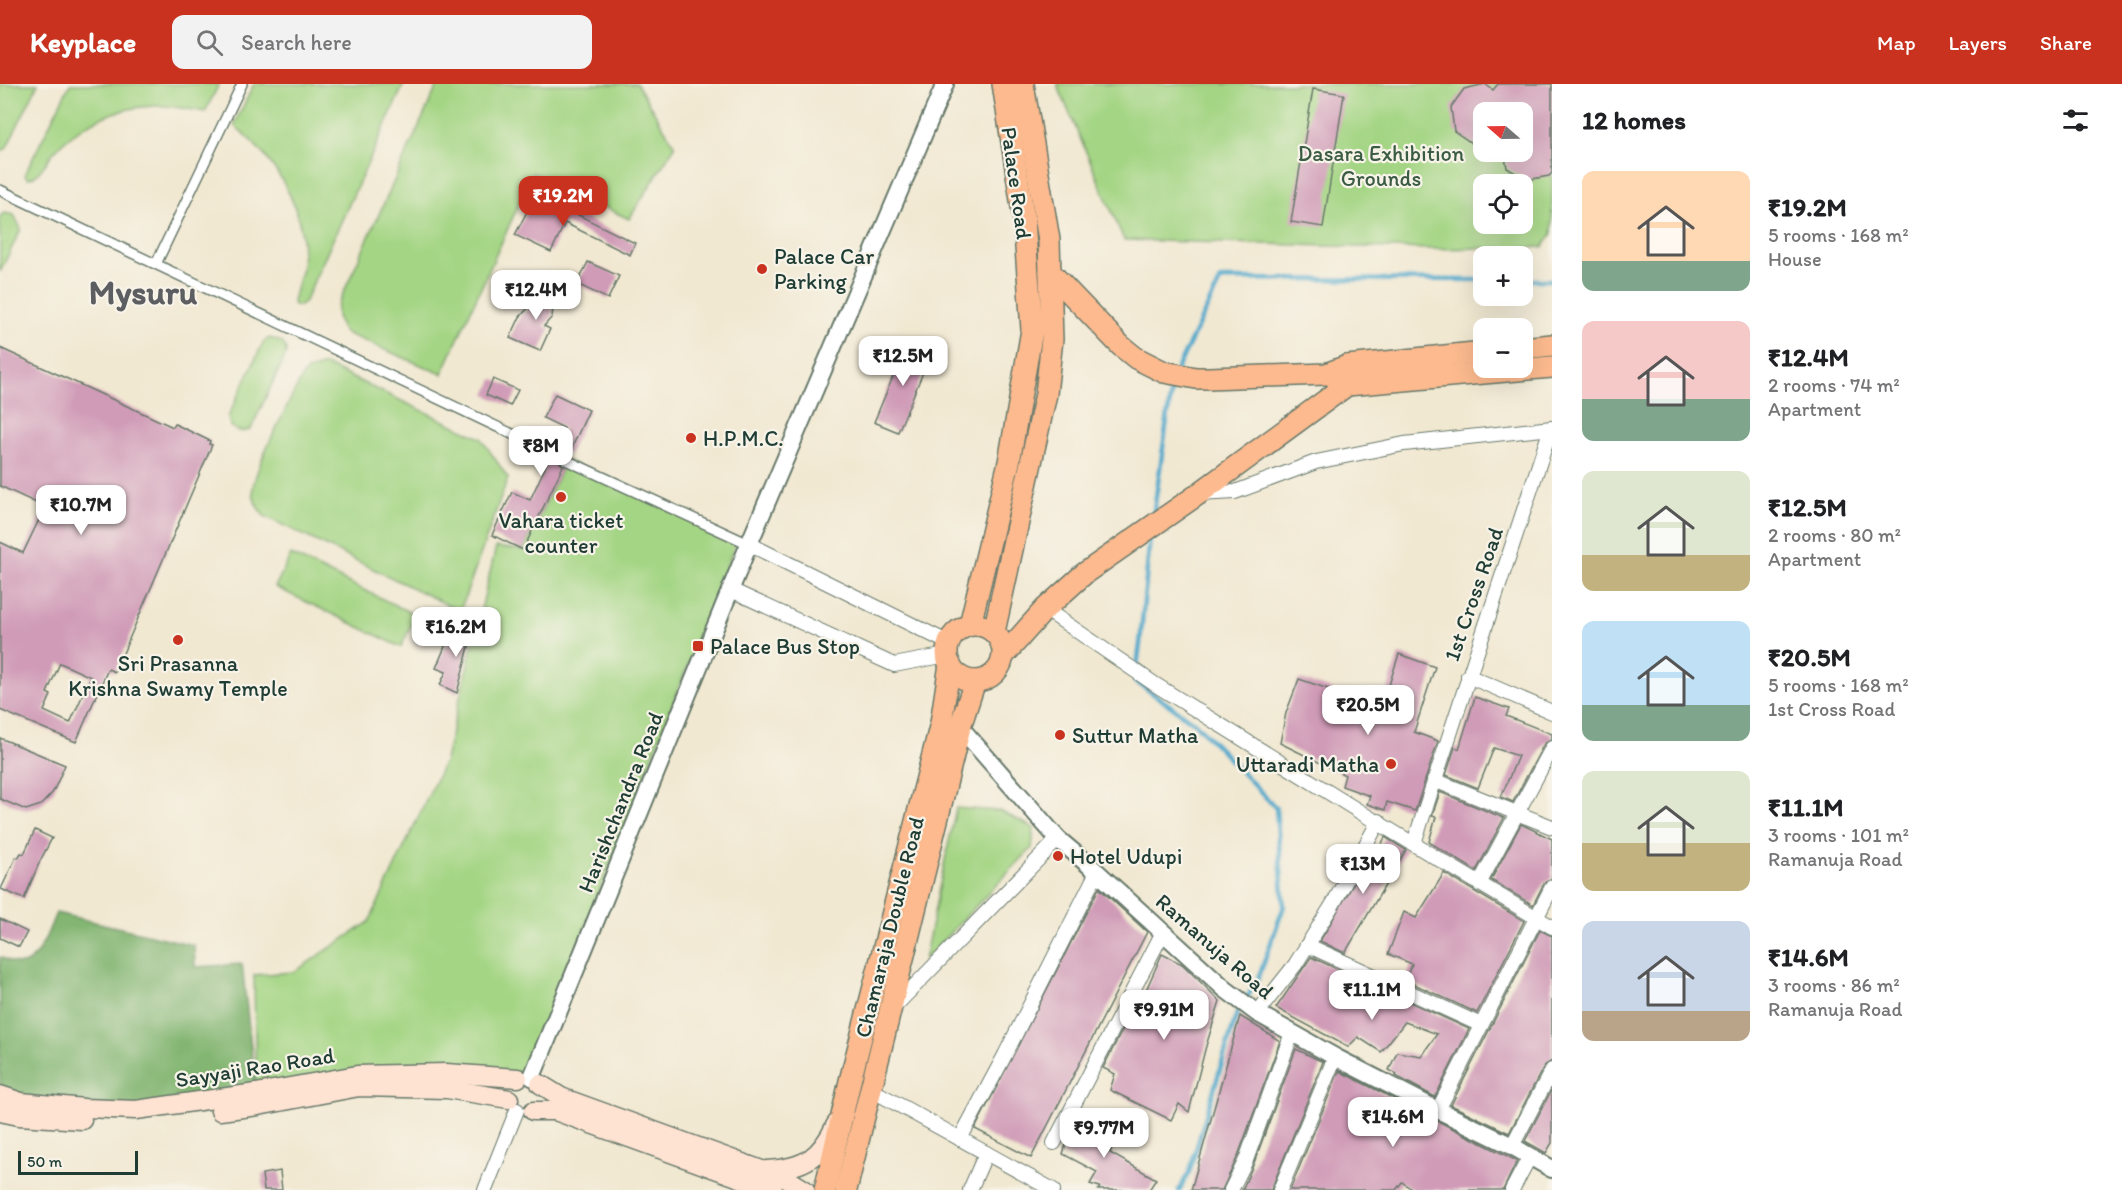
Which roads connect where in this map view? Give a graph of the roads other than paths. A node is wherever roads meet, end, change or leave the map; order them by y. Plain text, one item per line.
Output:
1 (242, 84) edge
2 (945, 84) edge
3 (1003, 84) edge
4 (1023, 84) edge
5 (0, 190) edge
6 (156, 264) junction
7 (1050, 272) junction
8 (1552, 345) edge
9 (1533, 347) edge
10 (1473, 354) edge
11 (1552, 367) edge
12 (1347, 376) junction
13 (1551, 428) edge
14 (552, 453) dead end
15 (566, 460) dead end
16 (1197, 495) junction
17 (749, 544) junction
18 (731, 590) junction
19 (1045, 609) junction
20 (970, 625) junction
21 (994, 632) junction
22 (949, 654) junction
23 (1004, 655) junction
24 (1468, 676) junction
25 (975, 681) junction
26 (1552, 712) edge
27 (960, 727) junction
28 (1552, 748) edge
29 (1434, 780) junction
30 (1517, 813) junction
31 (1378, 821) junction
32 (1552, 827) edge
33 (1058, 839) junction
34 (1414, 843) junction
35 (1098, 872) junction
36 (1479, 884) junction
37 (1552, 887) edge
38 (1535, 917) junction
39 (1552, 927) edge
40 (1163, 932) junction
41 (1307, 945) junction
42 (888, 1012) junction
43 (1257, 1013) junction
44 (1481, 1025) junction
45 (1292, 1034) junction
46 (1335, 1057) junction
47 (1552, 1070) edge
48 (530, 1080) junction
49 (870, 1089) junction
50 (0, 1095) edge
51 (520, 1107) junction
52 (843, 1110) junction
53 (1438, 1110) junction
54 (0, 1112) edge
55 (960, 1139) junction
56 (1054, 1143) dead end
57 (1512, 1146) junction
58 (986, 1153) junction
59 (1530, 1156) junction
60 (1551, 1165) edge
61 (764, 1184) edge
62 (485, 1190) edge
63 (805, 1190) edge
64 (825, 1190) edge
65 (846, 1190) edge
66 (970, 1190) edge
67 (1053, 1190) edge
68 (1231, 1190) edge
69 (1280, 1190) edge
70 (1512, 1190) edge

1 - 6 street
2 - 17 street, Harishchandra Road
3 - 20 main road, Palace Road
4 - 7 main road
5 - 6 street
6 - 14 street
7 - 12 main road
7 - 21 main road
8 - 9 main road
10 - 12 main road
11 - 12 main road
12 - 16 main road
13 - 16 street
13 - 24 street, 1st Cross Road
15 - 17 street
16 - 19 main road
17 - 18 street, Harishchandra Road
17 - 22 street
18 - 22 street
18 - 48 street, Harishchandra Road
19 - 23 main road
19 - 31 street
20 - 21 main road
20 - 22 main road
21 - 23 main road
22 - 25 main road
22 - 52 main road, Chamaraja Double Road
23 - 25 main road
24 - 26 street
24 - 29 street, 1st Cross Road
25 - 27 main road
27 - 33 street, Ramanuja Road
27 - 42 main road
28 - 30 street
29 - 30 street
29 - 34 street, 1st Cross Road
30 - 32 street
30 - 36 street
31 - 34 street
31 - 41 street
33 - 35 street, Ramanuja Road
33 - 42 street
34 - 36 street
35 - 40 street, Ramanuja Road
35 - 55 street
36 - 38 street
37 - 38 street
38 - 39 street
38 - 44 street
40 - 43 street, Ramanuja Road
40 - 56 street
41 - 43 street
41 - 44 street
42 - 49 main road
43 - 45 street, Ramanuja Road
44 - 53 street
45 - 46 street, Ramanuja Road
45 - 68 street
46 - 53 street, Ramanuja Road
46 - 69 street
47 - 57 street
48 - 50 main road, Sayyaji Rao Road
48 - 51 main road
48 - 51 main road
48 - 61 main road, Sayyaji Rao Road
49 - 55 street
49 - 65 main road
51 - 54 main road, Sayyaji Rao Road
51 - 61 main road, Sayyaji Rao Road
51 - 62 street
52 - 61 main road
52 - 64 main road, Chamaraja Double Road
53 - 57 street, Ramanuja Road
55 - 58 street
57 - 59 street, Ramanuja Road
58 - 66 street
58 - 67 street
59 - 60 street, Ramanuja Road
59 - 70 street
61 - 63 main road, Sayyaji Rao Road

